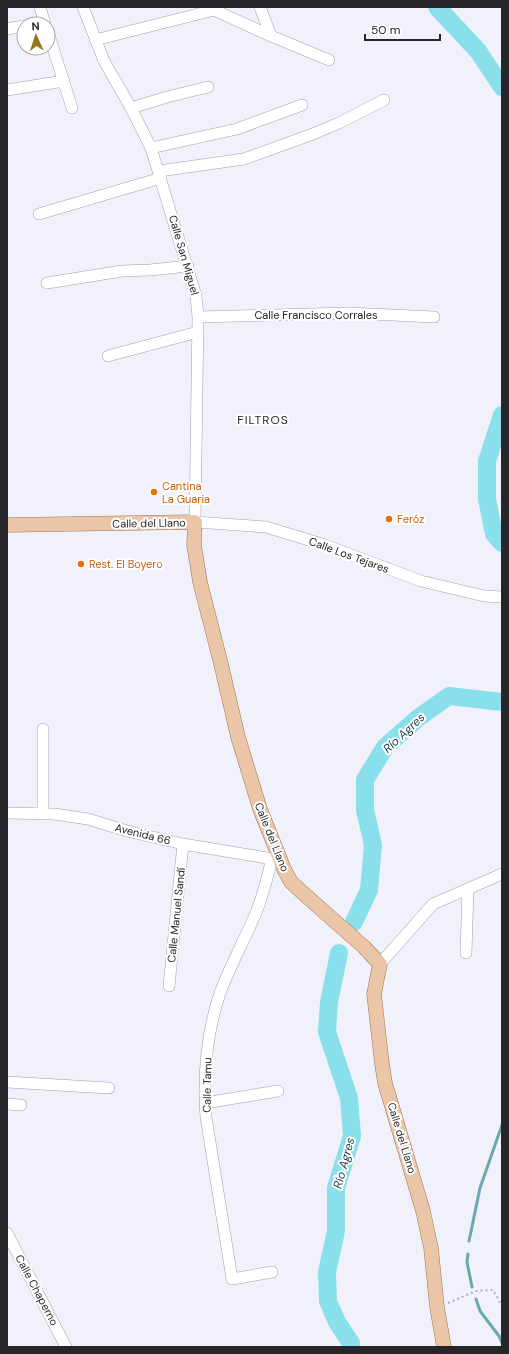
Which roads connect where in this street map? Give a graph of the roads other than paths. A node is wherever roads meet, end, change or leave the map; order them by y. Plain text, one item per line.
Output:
1 (83, 7) edge
2 (260, 7) edge
3 (270, 36) junction
4 (95, 40) junction
5 (55, 56) edge
6 (329, 60) dead end
7 (64, 81) junction
8 (208, 87) dead end
9 (7, 90) edge
10 (384, 100) dead end
11 (302, 105) dead end
12 (72, 108) dead end
13 (131, 108) junction
14 (151, 148) junction
15 (160, 174) junction
16 (39, 214) dead end
17 (188, 266) junction
18 (48, 283) dead end
19 (198, 317) junction
20 (434, 317) dead end
21 (198, 332) junction
22 (108, 356) dead end
23 (195, 522) junction
24 (7, 525) edge
25 (502, 597) edge
26 (42, 729) dead end
27 (7, 813) edge
28 (44, 814) junction
29 (183, 844) junction
30 (276, 859) junction
31 (502, 874) edge
32 (468, 889) junction
33 (466, 953) dead end
34 (380, 964) junction
35 (169, 986) dead end
36 (7, 1082) edge
37 (109, 1088) dead end
38 (278, 1091) dead end
39 (205, 1103) junction
40 (7, 1104) edge
41 (21, 1105) dead end
42 (7, 1233) edge
43 (272, 1272) dead end
44 (66, 1347) edge
45 (444, 1347) edge

1 - 4 street, Calle San Miguel
2 - 3 street
3 - 4 street
3 - 6 street
4 - 13 street, Calle San Miguel
5 - 7 street
7 - 9 street
7 - 12 street
8 - 13 street
10 - 15 street
11 - 14 street
13 - 14 street, Calle San Miguel
14 - 15 street, Calle San Miguel
15 - 16 street
15 - 17 street, Calle San Miguel
17 - 18 street
17 - 19 street, Calle San Miguel
19 - 20 street, Calle Francisco Corrales
19 - 21 street, Calle San Miguel
21 - 22 street
21 - 23 street, Calle San Miguel
23 - 24 main road, Calle del Llano
23 - 25 street, Calle Los Tejares
23 - 30 main road, Calle del Llano
26 - 28 street
27 - 28 street, Avenida 66
28 - 29 street, Avenida 66
29 - 30 street, Avenida 66
29 - 35 street, Calle Manuel Sandí
30 - 34 main road, Calle del Llano
30 - 39 street, Calle Tamu
31 - 32 street
32 - 33 street
32 - 34 street
34 - 45 main road, Calle del Llano
36 - 37 street
38 - 39 street
39 - 43 street, Calle Tamu
40 - 41 street
42 - 44 street, Calle Chaperno

